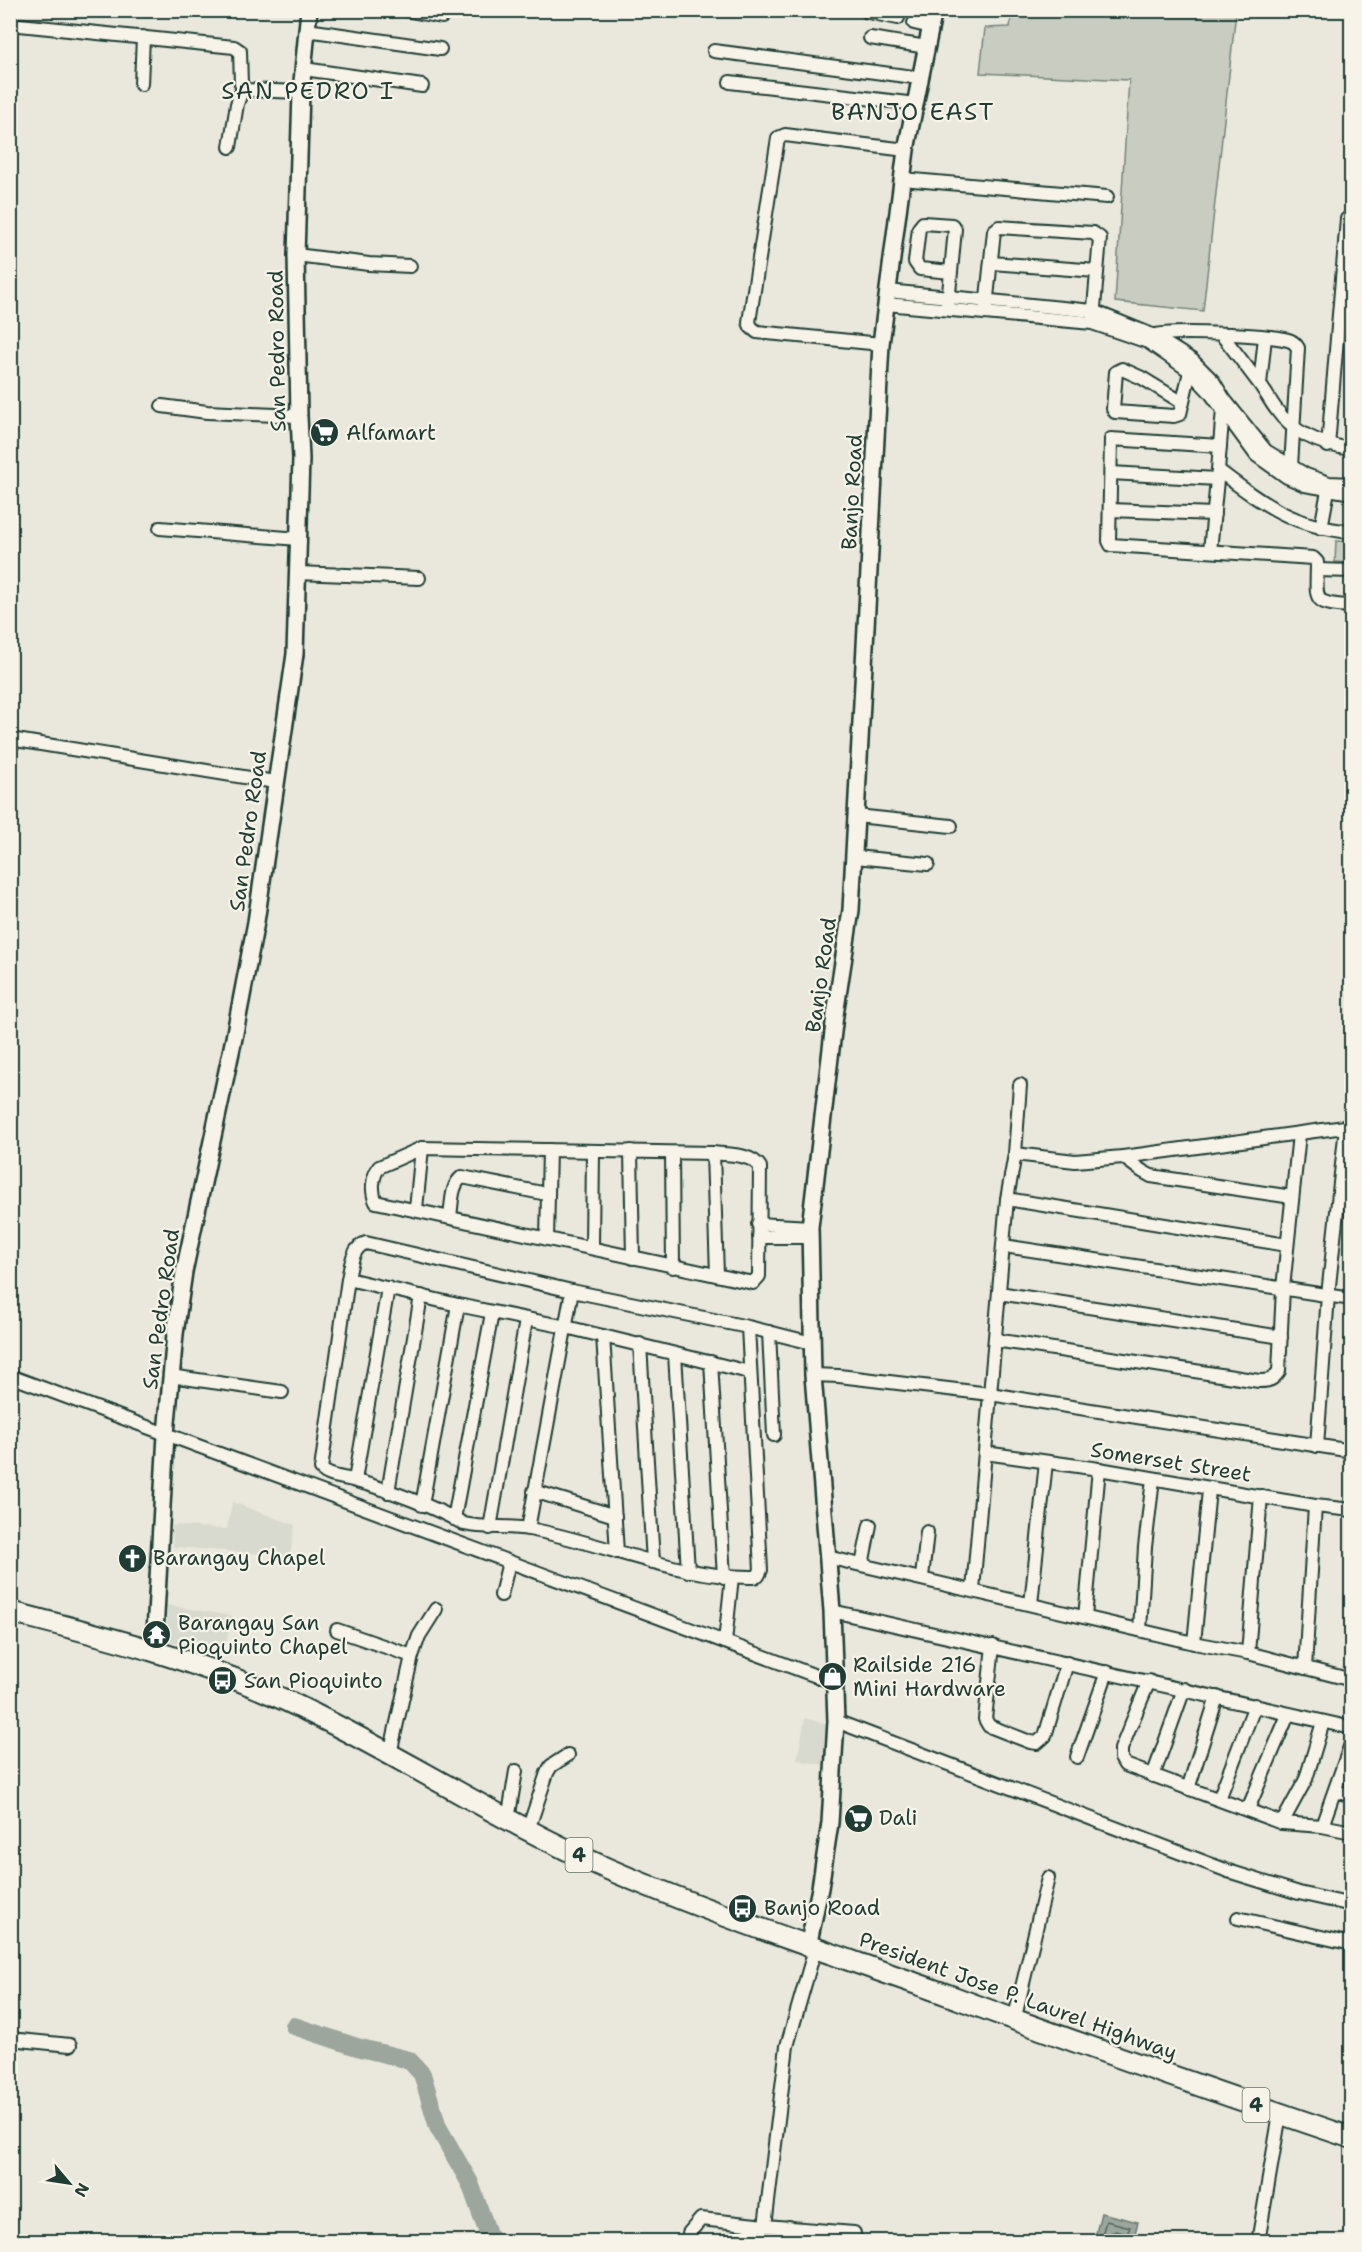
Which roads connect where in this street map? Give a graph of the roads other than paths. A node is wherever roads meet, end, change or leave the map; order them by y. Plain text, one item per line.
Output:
1 (309, 10) edge
2 (405, 10) edge
3 (934, 10) edge
4 (868, 12) dead end
5 (442, 17) dead end
6 (898, 18) dead end
7 (914, 23) dead end
8 (10, 24) edge
9 (931, 27) junction
10 (307, 30) junction
11 (143, 37) junction
12 (870, 38) dead end
13 (927, 47) junction
14 (440, 48) dead end
15 (714, 51) dead end
16 (304, 69) junction
17 (921, 78) junction
18 (730, 82) dead end
19 (141, 84) dead end
20 (422, 86) dead end
21 (243, 88) junction
22 (301, 92) junction
23 (916, 104) junction
24 (230, 147) dead end
25 (906, 150) junction
26 (902, 179) junction
27 (1107, 197) dead end
28 (1352, 216) edge
29 (296, 255) junction
30 (991, 263) junction
31 (410, 266) dead end
32 (1097, 271) junction
33 (951, 272) junction
34 (887, 298) junction
35 (948, 304) junction
36 (986, 307) junction
37 (1093, 317) junction
38 (1221, 334) junction
39 (1265, 337) junction
40 (1150, 338) junction
41 (881, 344) junction
42 (1191, 365) junction
43 (1260, 384) junction
44 (1224, 399) junction
45 (1183, 402) junction
46 (162, 406) dead end
47 (1223, 413) junction
48 (299, 416) junction
49 (1292, 426) junction
50 (1220, 446) junction
51 (1328, 446) junction
52 (1352, 449) edge
53 (1289, 472) junction
54 (1111, 473) junction
55 (1217, 475) junction
56 (1352, 484) edge
57 (1328, 486) junction
58 (1352, 493) edge
59 (1110, 510) junction
60 (1214, 514) junction
61 (160, 528) dead end
62 (1321, 528) junction
63 (1352, 532) edge
64 (299, 539) junction
65 (1210, 551) junction
66 (1317, 570) junction
67 (1352, 572) edge
68 (298, 573) junction
69 (419, 578) dead end
70 (1352, 606) edge
71 (10, 740) edge
72 (274, 782) junction
73 (857, 816) junction
74 (951, 826) dead end
75 (855, 857) junction
76 (928, 864) dead end
77 (1020, 1085) dead end
78 (1349, 1127) edge
79 (1299, 1134) junction
80 (422, 1148) junction
81 (549, 1150) junction
82 (592, 1151) junction
83 (631, 1151) junction
84 (672, 1152) junction
85 (713, 1153) junction
86 (1015, 1154) junction
87 (1123, 1157) junction
88 (547, 1194) junction
89 (1292, 1197) junction
90 (1007, 1199) junction
91 (416, 1209) junction
92 (450, 1217) junction
93 (758, 1224) junction
94 (811, 1232) junction
95 (759, 1237) junction
96 (547, 1239) junction
97 (1287, 1245) junction
98 (1004, 1246) junction
99 (592, 1247) junction
100 (633, 1258) junction
101 (673, 1267) junction
102 (717, 1275) junction
103 (348, 1279) junction
104 (388, 1288) junction
105 (1283, 1288) junction
106 (572, 1290) junction
107 (999, 1293) junction
108 (1328, 1295) junction
109 (421, 1296) junction
110 (1352, 1299) edge
111 (458, 1305) junction
112 (492, 1313) junction
113 (526, 1320) junction
114 (748, 1326) junction
115 (566, 1327) junction
116 (769, 1332) junction
117 (603, 1336) junction
118 (1281, 1337) junction
119 (995, 1340) junction
120 (812, 1343) junction
121 (640, 1344) junction
122 (675, 1354) junction
123 (711, 1362) junction
124 (749, 1372) junction
125 (813, 1375) junction
126 (10, 1376) edge
127 (170, 1376) junction
128 (282, 1392) dead end
129 (990, 1394) junction
130 (166, 1434) junction
131 (774, 1435) dead end
132 (1317, 1446) junction
133 (1352, 1451) edge
134 (985, 1453) junction
135 (1046, 1462) junction
136 (1099, 1470) junction
137 (1153, 1479) junction
138 (355, 1480) junction
139 (1209, 1490) junction
140 (534, 1491) junction
141 (388, 1492) junction
142 (1261, 1496) junction
143 (422, 1506) junction
144 (1315, 1506) junction
145 (1352, 1510) edge
146 (615, 1516) junction
147 (454, 1519) junction
148 (870, 1525) dead end
149 (490, 1528) junction
150 (528, 1529) junction
151 (927, 1532) dead end
152 (617, 1552) junction
153 (827, 1557) junction
154 (509, 1562) junction
155 (653, 1562) junction
156 (862, 1565) junction
157 (688, 1571) junction
158 (728, 1577) junction
159 (922, 1578) junction
160 (973, 1590) junction
161 (501, 1595) dead end
162 (1031, 1604) junction
163 (436, 1609) dead end
164 (832, 1611) junction
165 (10, 1612) edge
166 (1085, 1617) junction
167 (337, 1630) dead end
168 (1140, 1630) junction
169 (725, 1642) junction
170 (1194, 1643) junction
171 (993, 1646) junction
172 (154, 1651) junction
173 (1248, 1653) junction
174 (412, 1656) junction
175 (1067, 1663) junction
176 (1305, 1668) junction
177 (1107, 1672) junction
178 (1352, 1680) edge
179 (1149, 1682) junction
180 (835, 1683) junction
181 (1184, 1689) junction
182 (1217, 1697) junction
183 (1255, 1706) junction
184 (1288, 1715) junction
185 (836, 1721) junction
186 (1323, 1722) junction
187 (1352, 1728) edge
188 (1352, 1741) edge
189 (390, 1754) junction
190 (568, 1755) dead end
191 (1077, 1757) dead end
192 (516, 1771) dead end
193 (1153, 1776) junction
194 (1188, 1789) junction
195 (1335, 1791) junction
196 (1352, 1796) edge
197 (1219, 1799) junction
198 (1248, 1809) junction
199 (508, 1820) junction
200 (1282, 1823) junction
201 (1322, 1826) junction
202 (528, 1830) junction
203 (1352, 1833) edge
204 (1048, 1878) dead end
205 (1352, 1905) edge
206 (1238, 1918) dead end
207 (1352, 1944) edge
208 (812, 1948) junction
209 (1014, 2021) junction
210 (10, 2039) edge
211 (70, 2045) dead end
212 (1280, 2114) junction
213 (1352, 2138) edge
214 (765, 2226) junction
215 (789, 2227) junction
216 (689, 2241) edge
217 (789, 2241) edge
218 (854, 2241) edge
219 (1258, 2241) edge

1 - 10 street, San Pedro Road
2 - 5 street
3 - 9 street, Banjo Road
4 - 6 street
7 - 9 street
8 - 11 street
9 - 13 street, Banjo Road
10 - 14 street
10 - 16 street, San Pedro Road
11 - 19 street
11 - 21 street
12 - 13 street
13 - 17 street, Banjo Road
15 - 17 street
16 - 20 street
16 - 22 street, San Pedro Road
17 - 23 street, Banjo Road
18 - 23 street
21 - 22 street
21 - 24 street
22 - 29 street, San Pedro Road
23 - 25 street, Banjo Road
25 - 26 street, Banjo Road
25 - 41 street
26 - 27 street
26 - 34 street, Banjo Road
28 - 51 street
29 - 31 street
29 - 48 street, San Pedro Road
30 - 32 street
30 - 32 street
30 - 36 street
32 - 37 street
33 - 33 street
33 - 35 street
34 - 35 street
34 - 41 street, Banjo Road
35 - 36 street
36 - 37 street
37 - 40 street
38 - 39 street
38 - 40 street
38 - 43 street
39 - 43 street
39 - 49 street
40 - 42 street
41 - 73 street, Banjo Road
42 - 44 street
42 - 45 street
42 - 47 street
43 - 49 street
44 - 47 street
44 - 53 street
45 - 45 street
46 - 48 street
47 - 50 street
47 - 53 street
48 - 64 street, San Pedro Road
49 - 51 street
49 - 53 street
50 - 54 street
50 - 55 street
51 - 52 street
53 - 57 street
54 - 55 street
54 - 59 street
55 - 60 street
55 - 62 street
56 - 57 street
57 - 58 street
57 - 62 street
59 - 60 street
59 - 65 street
60 - 65 street
61 - 64 street
62 - 63 street
64 - 68 street, San Pedro Road
65 - 66 street
66 - 67 street
66 - 70 street
68 - 69 street
68 - 72 street, San Pedro Road
71 - 72 street
72 - 127 street, San Pedro Road
73 - 74 street
73 - 75 street, Banjo Road
75 - 76 street
75 - 94 street, Banjo Road
77 - 86 street
78 - 79 street
78 - 108 street
79 - 87 street
79 - 89 street
80 - 81 street
80 - 91 street
80 - 91 street
81 - 82 street
81 - 88 street
82 - 83 street
82 - 99 street
83 - 84 street
83 - 100 street
84 - 85 street
84 - 101 street
85 - 93 street
85 - 102 street
86 - 87 street
86 - 90 street
87 - 89 street
88 - 92 street
88 - 96 street
89 - 97 street
90 - 97 street
90 - 98 street
91 - 92 street
92 - 96 street
93 - 94 street
93 - 95 street
94 - 95 street
94 - 120 street, Banjo Road
95 - 102 street
96 - 99 street
97 - 105 street
98 - 105 street
98 - 107 street
99 - 100 street
100 - 101 street
101 - 102 street
103 - 104 street
103 - 106 street
103 - 138 street
104 - 109 street
104 - 138 street
105 - 108 street
105 - 118 street
106 - 114 street
106 - 115 street
107 - 118 street
107 - 119 street
108 - 110 street
108 - 132 street
109 - 111 street
109 - 141 street
111 - 112 street
111 - 143 street
112 - 113 street
112 - 147 street
113 - 115 street
113 - 149 street
114 - 116 street
114 - 124 street
115 - 117 street
115 - 140 street
116 - 120 street
116 - 131 street
117 - 121 street
117 - 146 street
118 - 119 street
119 - 129 street
120 - 125 street, Banjo Road
121 - 122 street
121 - 155 street
122 - 123 street
122 - 157 street
123 - 124 street
123 - 158 street
124 - 158 street
125 - 129 street
125 - 153 street, Banjo Road
126 - 130 street
127 - 128 street
127 - 130 street, San Pedro Road
129 - 132 street
129 - 134 street
130 - 154 street
130 - 172 street, San Pedro Road
132 - 133 street
134 - 135 street, Somerset Street
134 - 160 street
135 - 136 street, Somerset Street
135 - 162 street
136 - 137 street, Somerset Street
136 - 166 street
137 - 139 street, Somerset Street
137 - 168 street
138 - 141 street
139 - 142 street, Somerset Street
139 - 170 street
140 - 146 street
140 - 150 street
141 - 143 street
142 - 144 street, Somerset Street
142 - 173 street
143 - 147 street
144 - 145 street, Somerset Street
144 - 176 street
146 - 152 street
147 - 149 street
148 - 156 street
149 - 150 street
150 - 152 street
151 - 159 street
152 - 155 street
153 - 156 street
153 - 164 street, Banjo Road
154 - 161 street
154 - 169 street
155 - 157 street
156 - 159 street
157 - 158 street
158 - 169 street
159 - 160 street
160 - 162 street
162 - 166 street
163 - 174 street
164 - 171 street
164 - 180 street, Banjo Road
165 - 172 highway, President Jose P. Laurel Highway / 4
166 - 168 street
167 - 174 street
168 - 170 street
169 - 180 street
170 - 173 street
171 - 175 street
171 - 175 street
172 - 189 highway, President Jose P. Laurel Highway / 4
173 - 176 street
174 - 189 street
175 - 177 street
176 - 178 street
177 - 179 street
177 - 191 street
179 - 181 street
179 - 193 street
180 - 185 street, Banjo Road
181 - 182 street
181 - 193 street
182 - 183 street
182 - 194 street
183 - 184 street
183 - 197 street
184 - 186 street
184 - 198 street
185 - 205 street
185 - 208 street, Banjo Road
186 - 187 street
186 - 200 street
188 - 195 street
189 - 199 highway, President Jose P. Laurel Highway / 4
190 - 202 street
192 - 199 street
193 - 194 street
194 - 197 street
195 - 196 street
195 - 201 street
197 - 198 street
198 - 200 street
199 - 202 highway, President Jose P. Laurel Highway / 4
200 - 201 street
201 - 203 street
202 - 208 highway, President Jose P. Laurel Highway / 4
204 - 209 street
206 - 207 street
208 - 209 highway, President Jose P. Laurel Highway / 4
208 - 214 street
209 - 212 highway, President Jose P. Laurel Highway / 4
210 - 211 street
212 - 213 highway, President Jose P. Laurel Highway / 4
212 - 219 street
214 - 215 street
214 - 216 street
215 - 217 street
215 - 218 street

